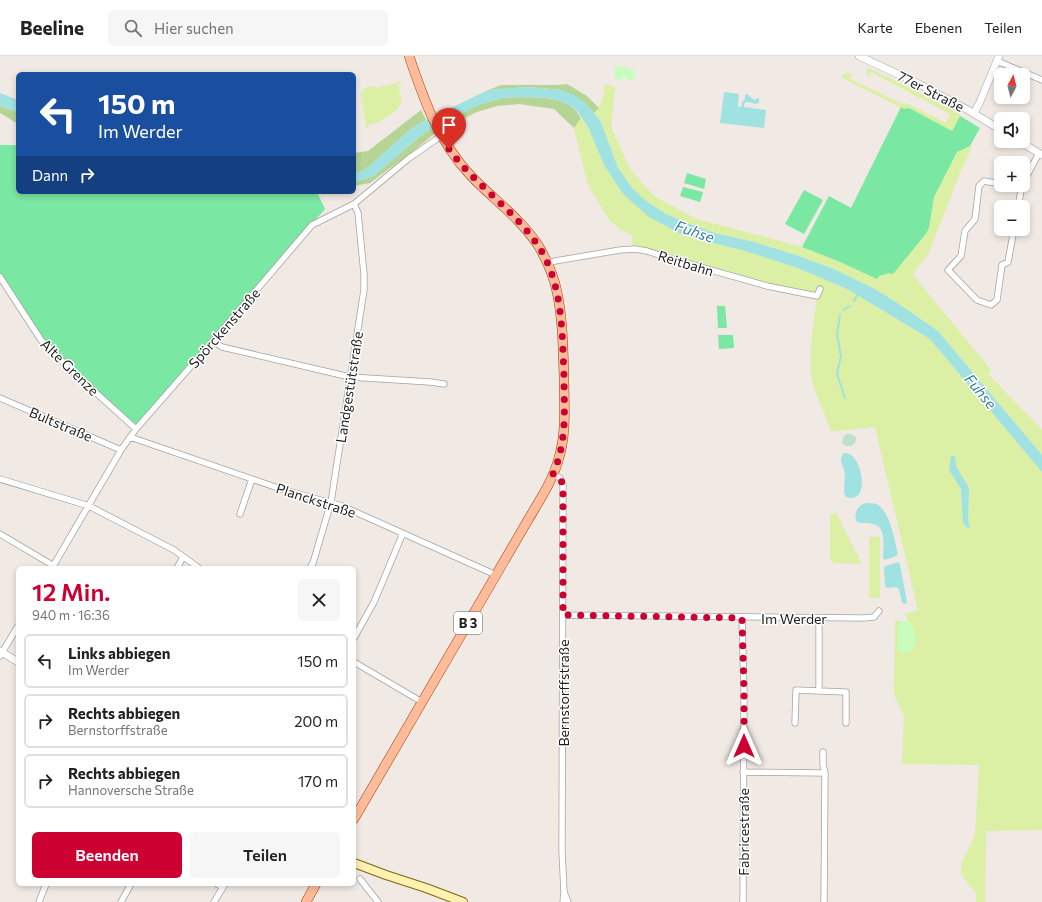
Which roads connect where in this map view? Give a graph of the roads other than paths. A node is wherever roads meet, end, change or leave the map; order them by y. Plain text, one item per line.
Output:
1 (409, 56) edge
2 (859, 56) edge
3 (998, 59) edge
4 (1042, 80) edge
5 (974, 113) junction
6 (994, 126) edge
7 (440, 134) junction
8 (1030, 148) edge
9 (1040, 154) edge
10 (1030, 171) edge
11 (994, 183) edge
12 (354, 204) junction
13 (1013, 236) edge
14 (547, 264) junction
15 (0, 277) edge
16 (820, 288) dead end
17 (213, 340) junction
18 (350, 377) junction
19 (444, 384) dead end
20 (0, 398) edge
21 (136, 429) junction
22 (130, 437) junction
23 (121, 450) junction
24 (553, 474) junction
25 (0, 479) edge
26 (252, 479) junction
27 (331, 502) junction
28 (89, 506) junction
29 (240, 514) dead end
30 (403, 533) junction
31 (0, 534) edge
32 (183, 557) junction
33 (51, 566) edge
34 (54, 566) edge
35 (178, 566) edge
36 (196, 566) edge
37 (311, 566) edge
38 (496, 575) junction
39 (879, 611) dead end
40 (563, 615) junction
41 (742, 618) junction
42 (819, 618) junction
43 (16, 629) edge
44 (356, 634) edge
45 (1, 653) edge
46 (16, 661) edge
47 (356, 663) edge
48 (819, 691) junction
49 (422, 702) junction
50 (795, 723) dead end
51 (846, 723) dead end
52 (823, 752) dead end
53 (743, 772) junction
54 (824, 773) junction
55 (356, 816) edge
56 (356, 864) edge
57 (360, 879) dead end
58 (45, 886) edge
59 (130, 886) edge
60 (224, 886) edge
61 (315, 886) edge
62 (564, 892) junction
63 (39, 902) edge
64 (121, 902) edge
65 (214, 902) edge
66 (306, 902) edge
67 (378, 902) edge
68 (463, 902) edge
69 (563, 902) edge
70 (568, 902) edge
71 (743, 902) edge
72 (824, 902) edge

1 - 7 main road
2 - 5 street, 77er Straße
3 - 4 street
3 - 5 street
5 - 6 street, 77er Straße
7 - 12 street, Spörckenstraße
7 - 14 main road, B 3
8 - 9 street
9 - 10 street
11 - 13 street
12 - 17 street, Spörckenstraße
12 - 18 street, Landgestütstraße
14 - 16 street, Reitbahn
14 - 24 main road, B 3
15 - 21 street, Alte Grenze
17 - 18 street
17 - 21 street, Spörckenstraße
18 - 19 street
18 - 27 street, Landgestütstraße
20 - 23 street, Bultstraße
21 - 22 street, Spörckenstraße
22 - 23 street, Spörckenstraße
22 - 26 street, Planckstraße
23 - 28 street, Spörckenstraße
24 - 38 main road, B 3
24 - 40 street, Bernstorffstraße
25 - 28 street
26 - 27 street, Planckstraße
26 - 29 street
27 - 30 street, Planckstraße
27 - 37 street, Landgestütstraße
28 - 32 street
28 - 34 street, Spörckenstraße
30 - 38 street, Planckstraße
30 - 44 street
31 - 33 street, Spörckenstraße
32 - 35 street
32 - 36 street
38 - 49 main road, B 3
39 - 42 street, Im Werder
40 - 41 street, Im Werder
40 - 62 street, Bernstorffstraße
41 - 42 street, Im Werder
41 - 53 street, Fabricestraße
42 - 48 street
43 - 45 street
45 - 46 street
47 - 49 street
48 - 50 street
48 - 51 street
49 - 55 main road, B 3
52 - 54 street
53 - 54 street
53 - 71 street, Fabricestraße
54 - 72 street
56 - 68 main road
57 - 67 street
58 - 63 street
59 - 64 street
60 - 65 street
61 - 66 main road
62 - 69 street, Bernstorffstraße
62 - 70 street, Bernstorffstraße

